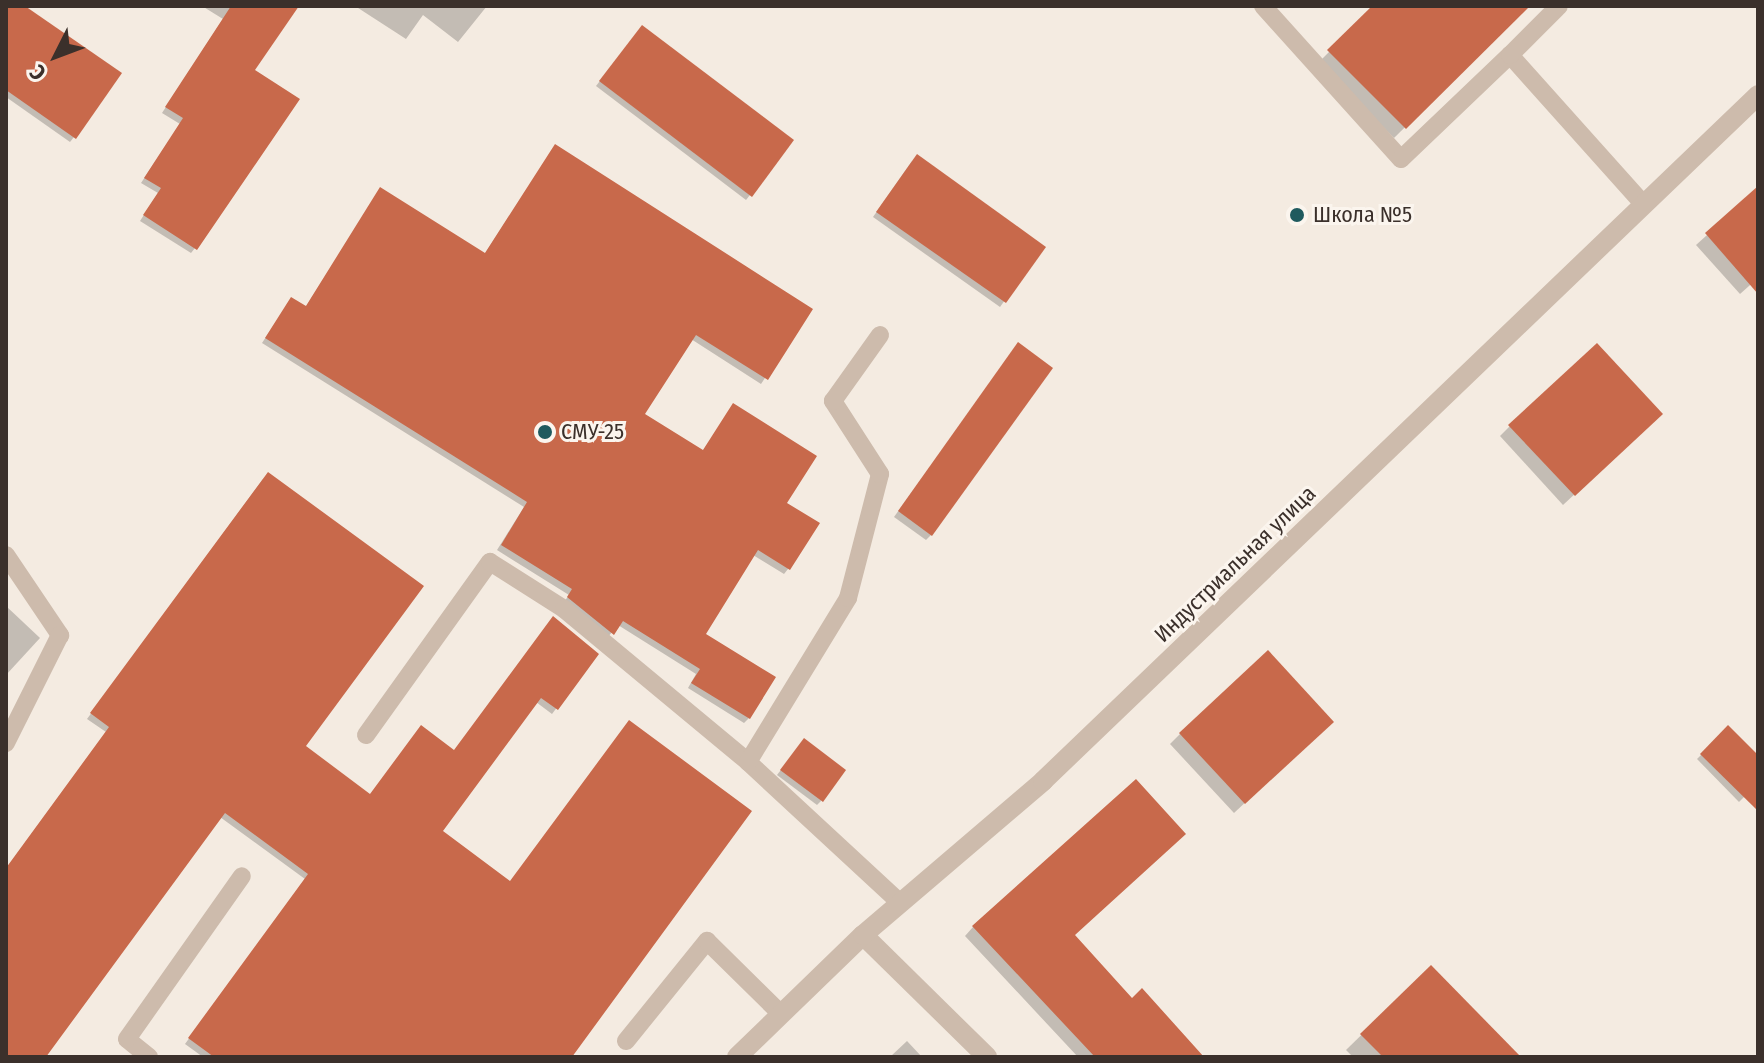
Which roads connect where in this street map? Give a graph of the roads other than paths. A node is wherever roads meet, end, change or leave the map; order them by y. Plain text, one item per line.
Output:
1 (1263, 6) edge
2 (1559, 6) edge
3 (1510, 55) junction
4 (1758, 95) edge
5 (1644, 205) junction
6 (880, 335) dead end
7 (6, 555) edge
8 (366, 735) dead end
9 (6, 743) edge
10 (748, 762) junction
11 (242, 876) dead end
12 (899, 902) junction
13 (863, 935) junction
14 (781, 1014) junction
15 (626, 1041) dead end
16 (149, 1057) edge
17 (737, 1057) edge
18 (987, 1057) edge

1 - 3 lane
2 - 3 lane
3 - 5 lane
4 - 5 street, Индустриальная улица
5 - 12 street, Индустриальная улица
6 - 10 lane
7 - 9 lane
8 - 10 lane
10 - 12 lane
11 - 16 lane
12 - 13 street, Индустриальная улица
13 - 14 street, Индустриальная улица
13 - 18 street
14 - 15 lane
14 - 17 street, Индустриальная улица

